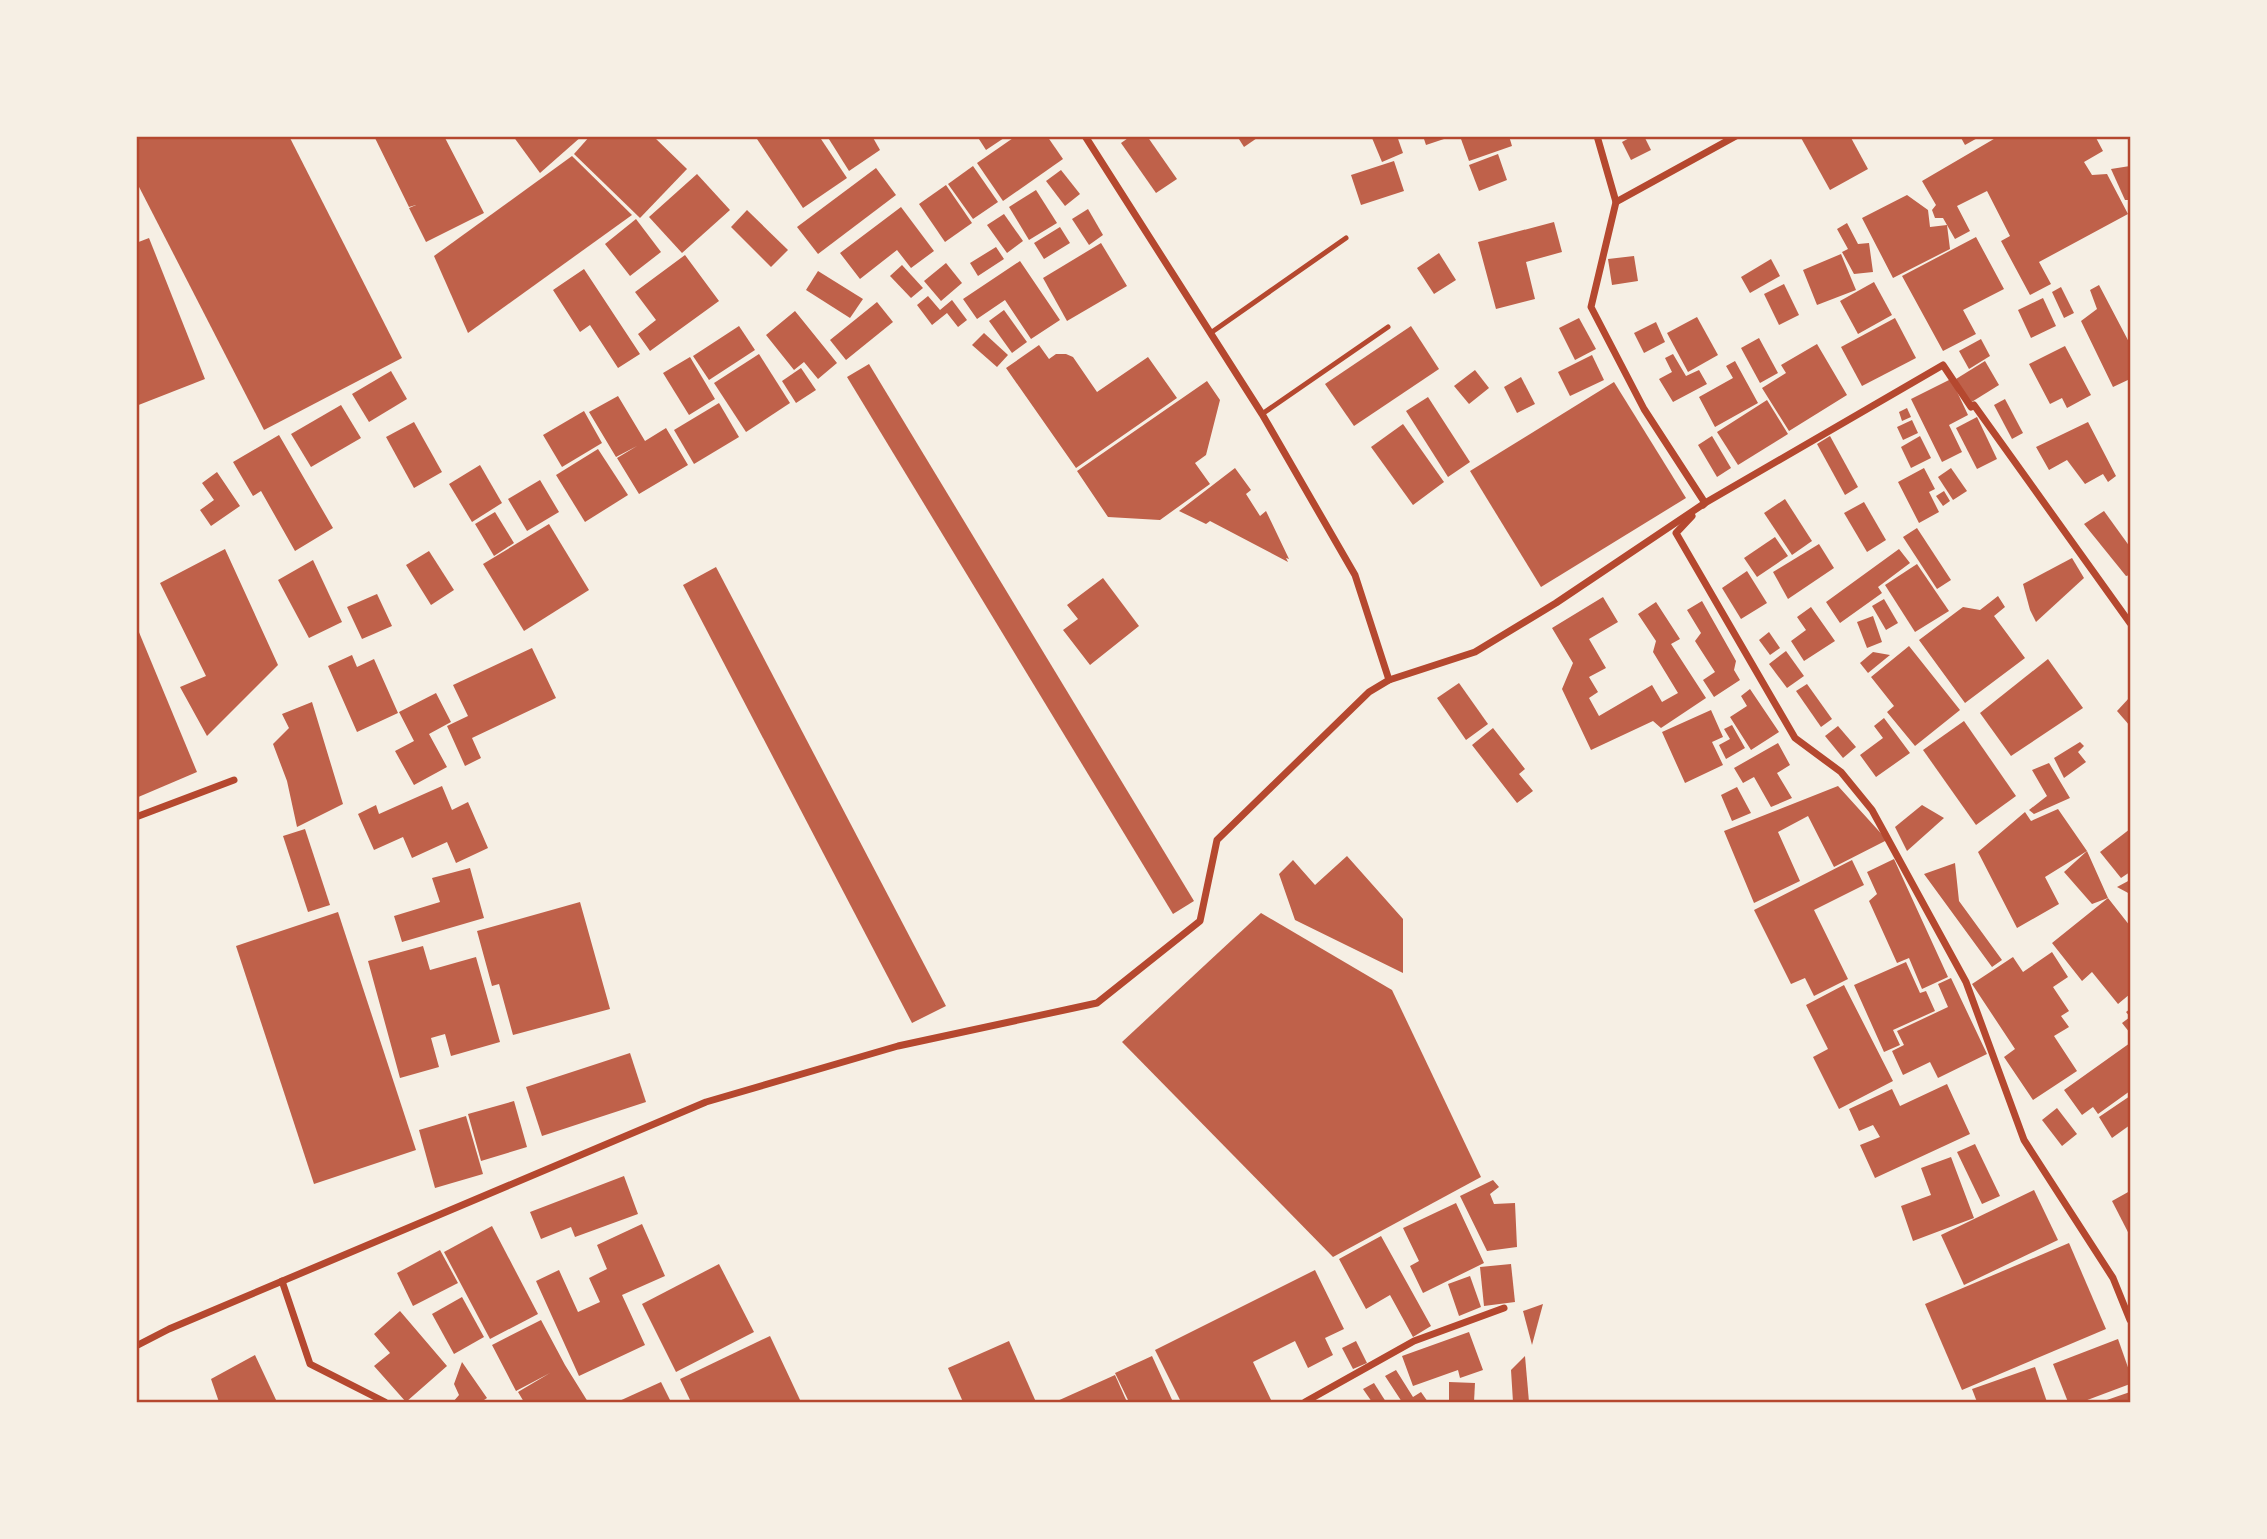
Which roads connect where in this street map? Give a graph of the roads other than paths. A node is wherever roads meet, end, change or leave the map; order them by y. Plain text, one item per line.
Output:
1 (1084, 136) edge
2 (1597, 136) edge
3 (1736, 136) edge
4 (1616, 202) junction
5 (1346, 238) dead end
6 (1388, 327) dead end
7 (1212, 332) junction
8 (1262, 414) junction
9 (1705, 503) junction
10 (2130, 623) edge
11 (1389, 680) junction
12 (234, 780) dead end
13 (136, 817) edge
14 (282, 1281) junction
15 (1504, 1308) dead end
16 (2130, 1320) edge
17 (136, 1346) edge
18 (385, 1402) edge
19 (1305, 1402) edge

1 - 7 street
2 - 4 street
3 - 4 street
4 - 9 street
5 - 7 lane
6 - 8 lane
7 - 8 street
8 - 11 street
9 - 10 street
9 - 11 street
9 - 16 street
11 - 14 street
12 - 13 street
14 - 17 street
14 - 18 street
15 - 19 street

